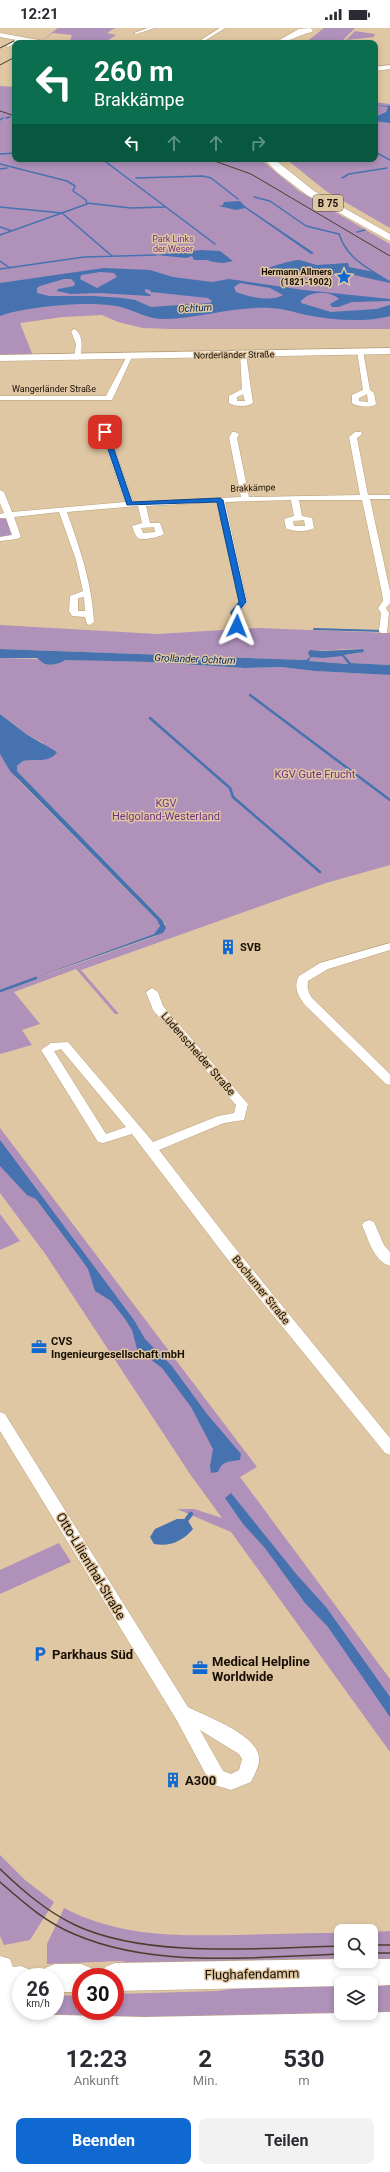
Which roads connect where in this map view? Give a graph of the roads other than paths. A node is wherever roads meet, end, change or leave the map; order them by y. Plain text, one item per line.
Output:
1 (153, 28) edge
2 (212, 28) edge
3 (222, 28) edge
4 (313, 29) edge
5 (136, 33) dead end
6 (0, 35) edge
7 (15, 38) joint
8 (307, 39) dead end
9 (27, 40) edge
10 (203, 40) edge
11 (284, 40) edge
12 (293, 40) edge
13 (296, 40) edge
14 (12, 41) edge
15 (12, 44) edge
16 (5, 47) junction
17 (12, 50) edge
18 (390, 67) edge
19 (378, 69) edge
20 (272, 162) edge
21 (280, 162) edge
22 (390, 233) edge
23 (390, 238) edge
24 (74, 332) dead end
25 (360, 351) junction
26 (390, 351) edge
27 (243, 354) junction
28 (129, 357) junction
29 (0, 358) edge
30 (78, 358) junction
31 (246, 390) dead end
32 (367, 391) dead end
33 (0, 398) edge
34 (108, 429) dead end
35 (235, 434) dead end
36 (358, 434) dead end
37 (0, 492) edge
38 (294, 497) junction
39 (365, 497) junction
40 (390, 497) edge
41 (245, 499) junction
42 (220, 500) junction
43 (130, 504) junction
44 (141, 504) junction
45 (62, 510) junction
46 (9, 515) junction
47 (0, 516) edge
48 (298, 518) dead end
49 (147, 525) dead end
50 (0, 539) edge
51 (88, 593) junction
52 (237, 626) dead end
53 (384, 630) dead end
54 (390, 946) edge
55 (152, 992) dead end
56 (390, 1081) edge
57 (135, 1129) junction
58 (151, 1148) junction
59 (369, 1225) dead end
60 (390, 1260) edge
61 (0, 1418) edge
62 (388, 1443) edge
63 (182, 1713) dead end
64 (390, 1972) edge
65 (124, 1977) edge
66 (6, 1978) edge
67 (390, 2026) edge
68 (7, 2029) edge
69 (135, 2031) edge

1 - 5 street
2 - 3 street
3 - 10 street
4 - 8 highway
4 - 11 highway
4 - 12 highway
4 - 13 highway
6 - 7 main road
7 - 9 main road
14 - 16 street
15 - 16 street
16 - 17 street
18 - 19 main road
20 - 23 highway, B 75
21 - 22 highway, B 75
24 - 30 street
25 - 26 street, Norderländer Straße
25 - 27 street, Norderländer Straße
25 - 32 street
27 - 28 street, Norderländer Straße
27 - 31 street
28 - 30 street, Norderländer Straße
28 - 33 street, Wangerländer Straße
29 - 30 street, Norderländer Straße
34 - 43 street
35 - 41 street
36 - 39 street
37 - 46 street
38 - 39 street, Brakkämpe
38 - 41 street, Brakkämpe
38 - 48 street
39 - 40 street, Brakkämpe
39 - 53 street
41 - 42 street, Brakkämpe
42 - 44 street, Brakkämpe
42 - 52 street
43 - 44 street, Brakkämpe
43 - 45 street, Brakkämpe
44 - 49 street
45 - 46 street, Brakkämpe
45 - 51 street
46 - 47 street, Brakkämpe
46 - 50 street
51 - 51 street
54 - 56 street
55 - 58 street, Lüdenscheider Straße
57 - 57 street, Bochumer Straße
57 - 58 street, Bochumer Straße
58 - 62 street, Bochumer Straße
59 - 60 street
61 - 63 street, Otto-Lilienthal-Straße
64 - 65 main road, Flughafendamm
66 - 68 main road
67 - 69 main road
68 - 69 main road

